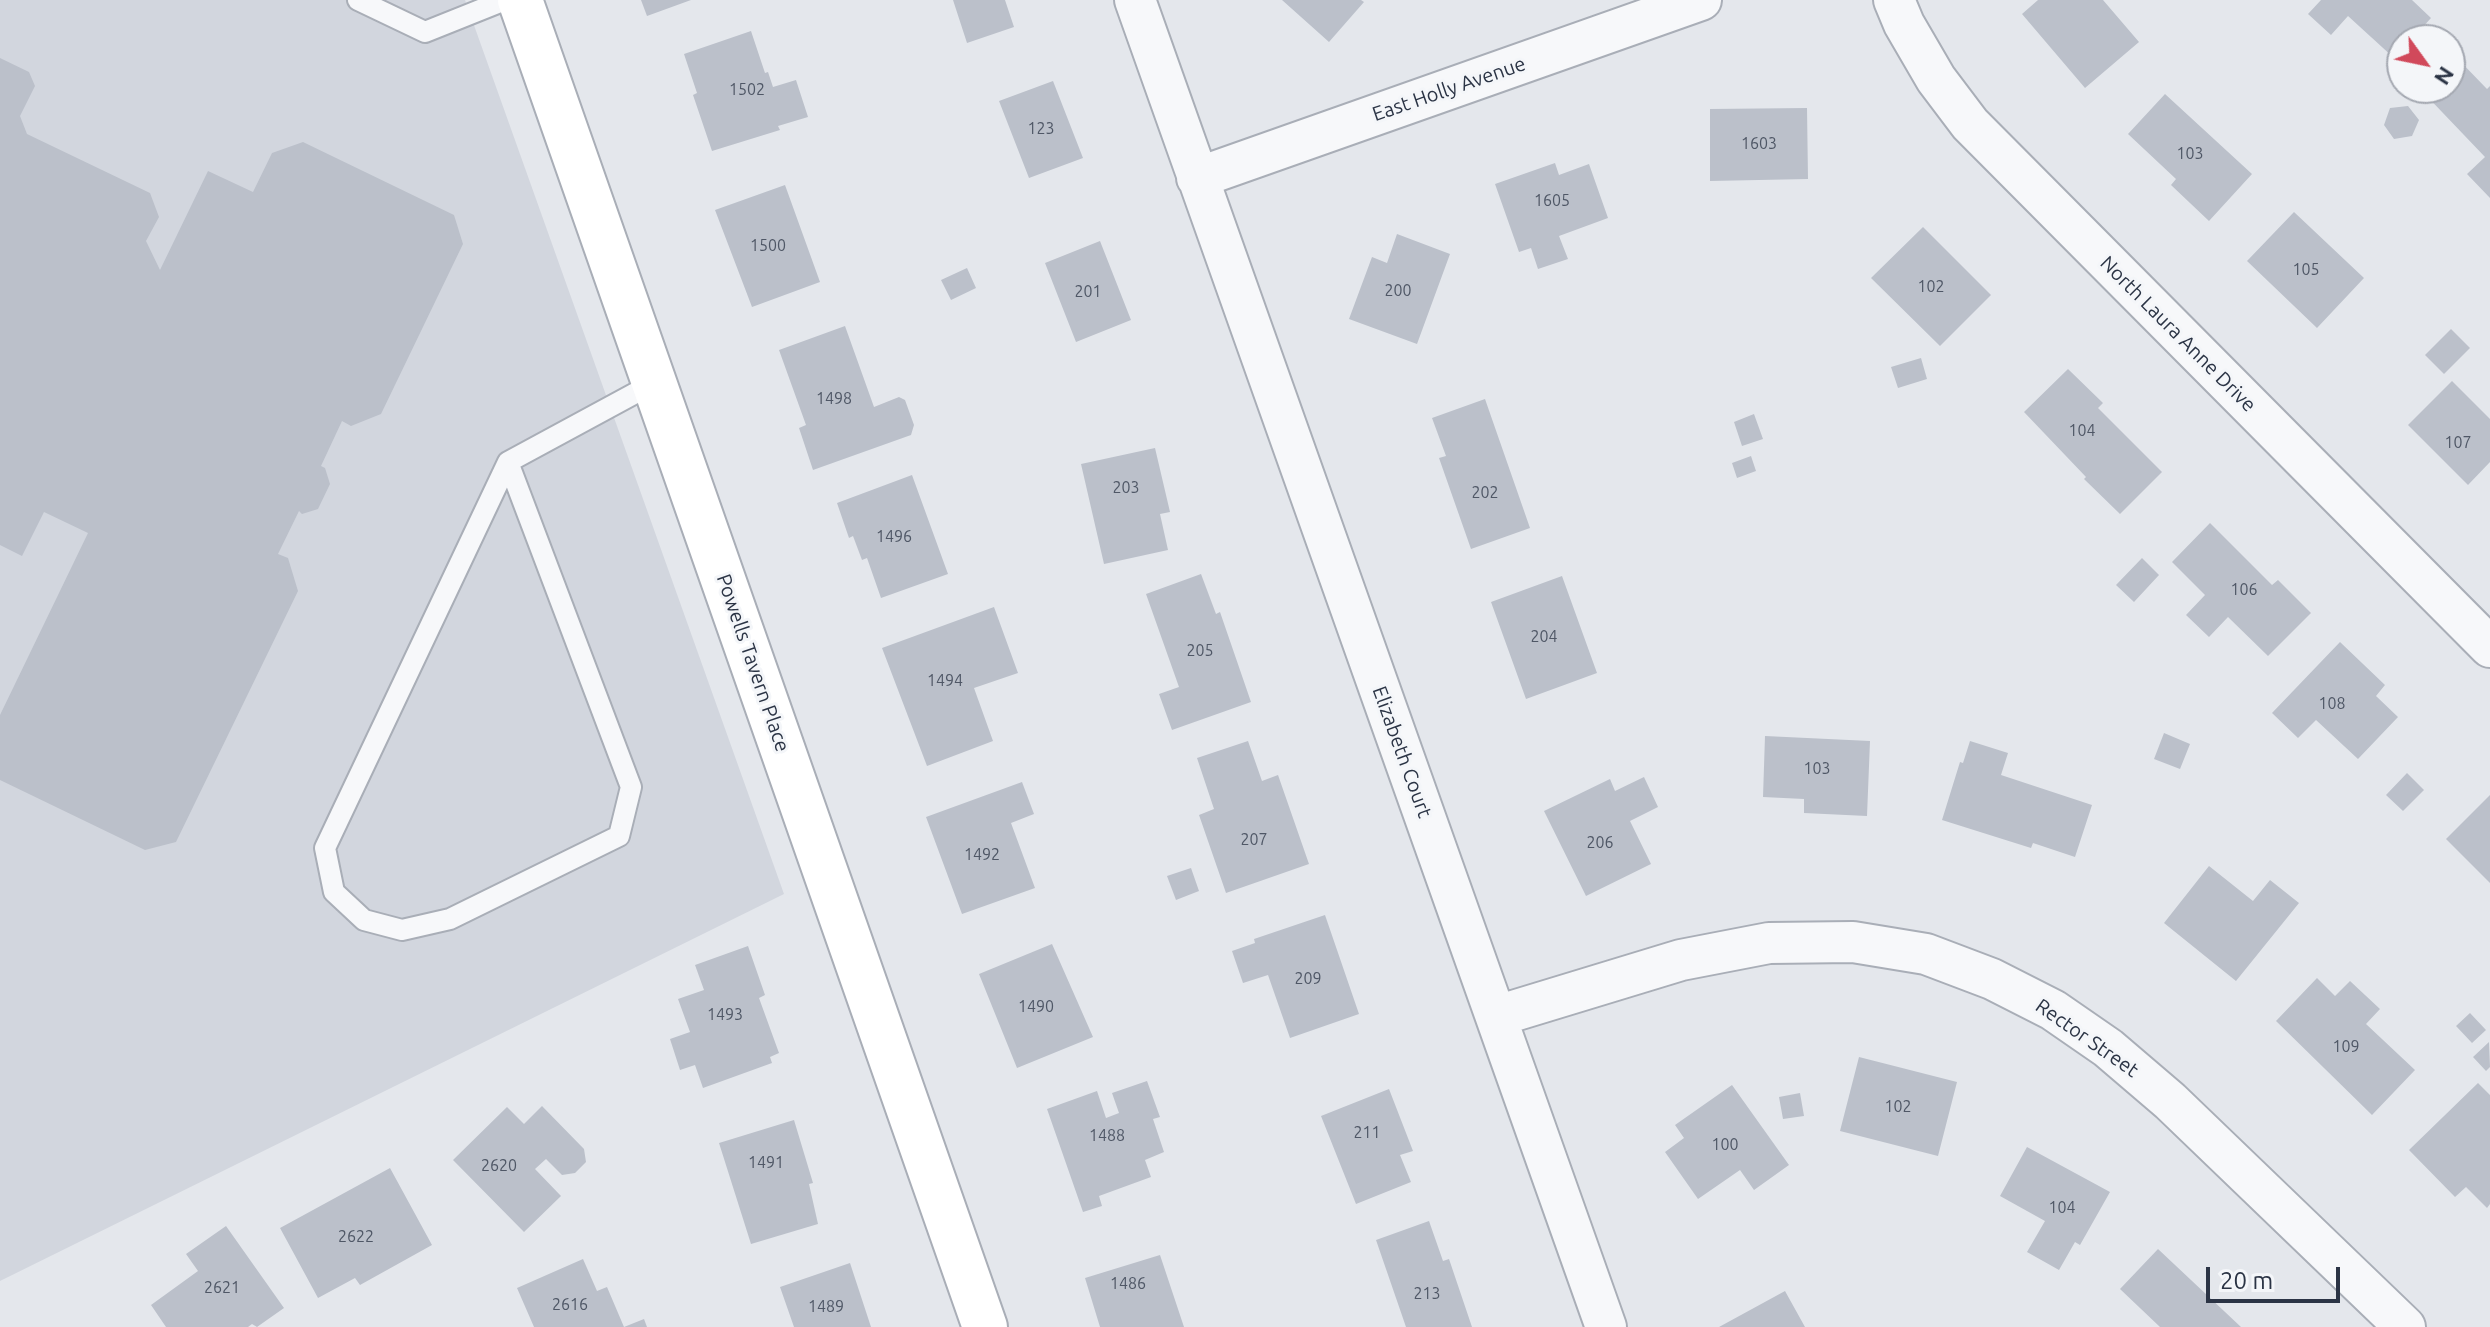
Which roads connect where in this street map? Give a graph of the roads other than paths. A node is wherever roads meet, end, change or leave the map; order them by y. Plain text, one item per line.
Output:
1 (358, 0) edge
2 (505, 0) edge
3 (520, 0) edge
4 (1135, 0) edge
5 (1701, 0) edge
6 (1894, 0) edge
7 (1197, 178) junction
8 (654, 383) junction
9 (508, 462) junction
10 (2490, 647) edge
11 (1497, 1016) junction
12 (985, 1327) edge
13 (1606, 1327) edge
14 (2405, 1327) edge

1 - 2 lane
3 - 8 street, Powells Tavern Place
4 - 7 street, Elizabeth Court
5 - 7 street, East Holly Avenue
6 - 10 street, North Laura Anne Drive
7 - 11 street, Elizabeth Court
8 - 9 lane
8 - 12 street, Powells Tavern Place
9 - 9 lane
11 - 13 street, Elizabeth Court
11 - 14 street, Rector Street

